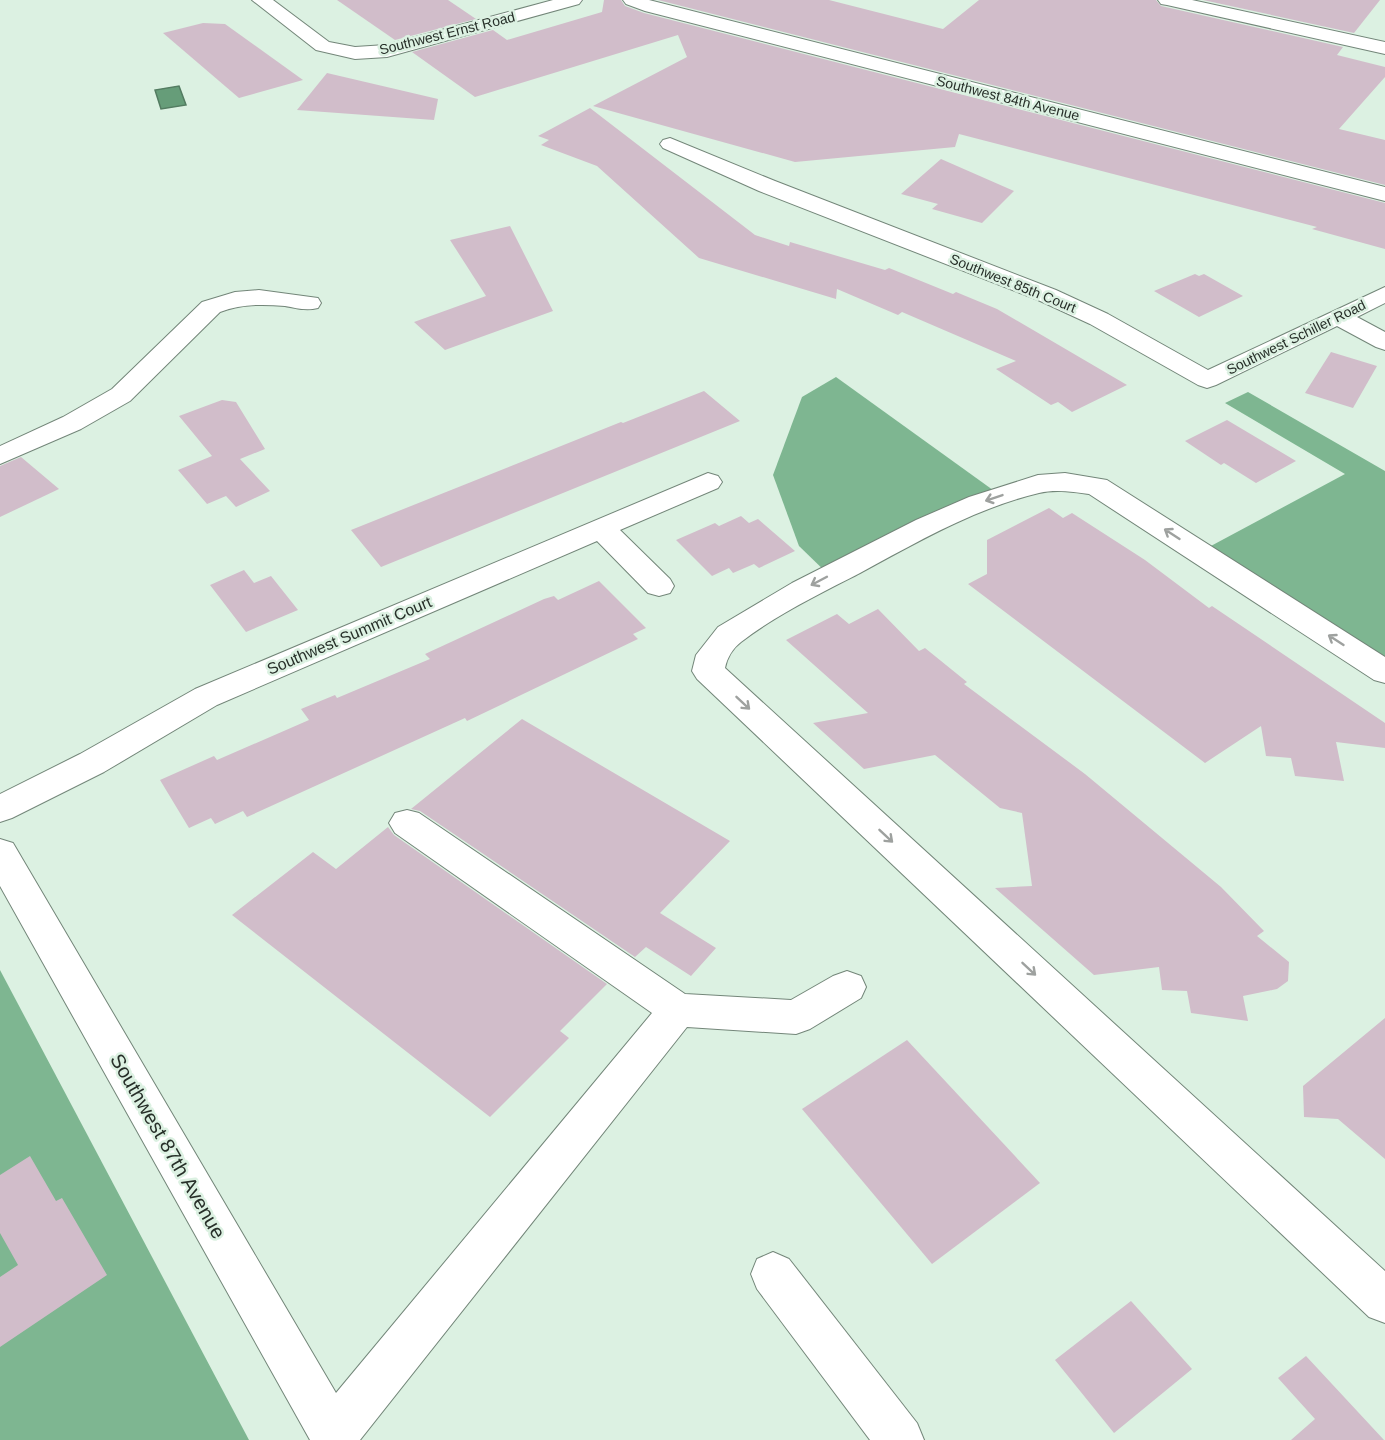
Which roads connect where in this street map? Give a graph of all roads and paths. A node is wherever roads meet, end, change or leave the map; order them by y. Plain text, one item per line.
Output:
1 (261, 0) edge
2 (573, 0) edge
3 (632, 0) edge
4 (1167, 0) edge
5 (1385, 48) edge
6 (670, 144) dead end
7 (1385, 194) edge
8 (1385, 294) edge
9 (309, 303) dead end
10 (1338, 317) junction
11 (1385, 342) edge
12 (1207, 380) joint
13 (0, 456) edge
14 (708, 482) dead end
15 (601, 528) junction
16 (659, 586) dead end
17 (1385, 672) edge
18 (0, 809) edge
19 (407, 823) dead end
20 (0, 853) edge
21 (847, 987) dead end
22 (678, 1010) junction
23 (773, 1274) dead end
24 (1385, 1301) edge
25 (334, 1437) edge
26 (900, 1440) edge

1 - 2 street, Southwest Ernst Road
3 - 7 street, Southwest 84th Avenue
4 - 5 street
6 - 12 street, Southwest 85th Court
8 - 10 street, Southwest Schiller Road
9 - 13 street
10 - 11 street
10 - 12 street, Southwest Schiller Road
14 - 15 street, Southwest Summit Court
15 - 16 street
15 - 18 street, Southwest Summit Court
17 -> 24 street
19 - 22 street
20 - 25 street, Southwest 87th Avenue
21 - 22 street
22 - 25 street
23 - 26 street

